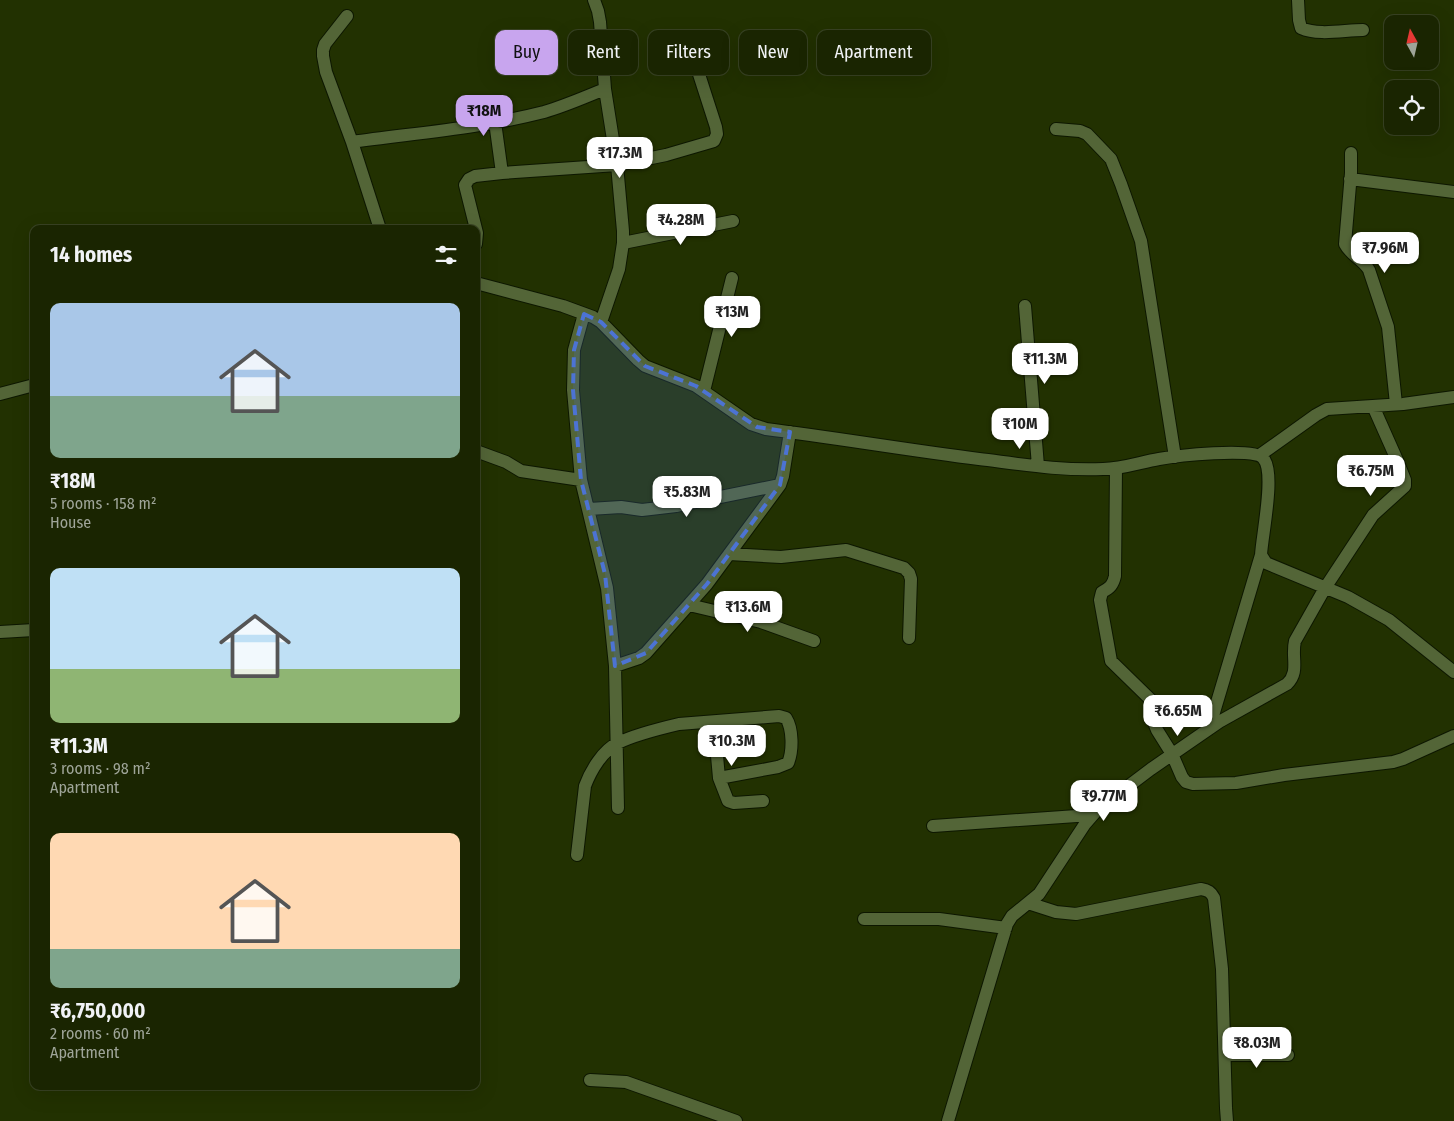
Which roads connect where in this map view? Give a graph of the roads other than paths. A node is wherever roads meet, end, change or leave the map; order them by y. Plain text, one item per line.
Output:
1 (594, 0) edge
2 (1298, 0) edge
3 (347, 16) dead end
4 (1363, 30) dead end
5 (699, 75) edge
6 (605, 89) junction
7 (495, 122) junction
8 (1056, 129) dead end
9 (352, 142) junction
10 (1351, 153) dead end
11 (617, 165) junction
12 (502, 173) junction
13 (1350, 179) junction
14 (1454, 192) edge
15 (733, 221) dead end
16 (379, 225) edge
17 (476, 225) edge
18 (623, 243) junction
19 (732, 278) dead end
20 (480, 284) edge
21 (1025, 306) dead end
22 (584, 314) junction
23 (601, 322) junction
24 (30, 386) edge
25 (704, 392) junction
26 (0, 394) edge
27 (1454, 397) edge
28 (1396, 404) junction
29 (1373, 406) junction
30 (790, 432) junction
31 (480, 452) edge
32 (1260, 455) junction
33 (1175, 458) junction
34 (1038, 466) junction
35 (1116, 468) junction
36 (582, 480) junction
37 (780, 484) junction
38 (590, 509) junction
39 (729, 554) junction
40 (1261, 554) junction
41 (1325, 588) junction
42 (688, 605) junction
43 (30, 630) edge
44 (0, 632) edge
45 (909, 638) dead end
46 (814, 641) dead end
47 (615, 666) junction
48 (1454, 672) edge
49 (714, 722) junction
50 (1209, 729) junction
51 (1454, 736) edge
52 (617, 743) junction
53 (1172, 754) junction
54 (719, 778) junction
55 (763, 801) dead end
56 (618, 808) dead end
57 (1091, 815) junction
58 (932, 826) dead end
59 (577, 854) dead end
60 (1028, 903) junction
61 (864, 919) dead end
62 (1006, 928) junction
63 (1225, 1055) junction
64 (1288, 1055) dead end
65 (590, 1080) dead end
66 (736, 1121) edge
67 (948, 1121) edge
68 (1228, 1121) edge

1 - 6 street
2 - 4 street
3 - 9 street
5 - 11 street
6 - 7 street
6 - 11 street
7 - 9 street
7 - 12 street
8 - 33 street
9 - 16 street
10 - 13 street
11 - 12 street
11 - 18 street
12 - 17 street
13 - 14 street
13 - 28 street
15 - 18 street
18 - 23 street
19 - 25 street
20 - 22 street
21 - 34 street
22 - 23 street
22 - 36 street
23 - 25 street
24 - 26 street
25 - 30 street
27 - 28 street
28 - 29 street
29 - 32 street
29 - 41 street
30 - 34 street
30 - 37 street
31 - 36 street
32 - 33 street
32 - 40 street
33 - 35 street
34 - 35 street
35 - 53 street
36 - 38 street
37 - 38 street
37 - 39 street
38 - 47 street
39 - 42 street
39 - 45 street
40 - 41 street
40 - 50 street
41 - 48 street
41 - 50 street
42 - 46 street
42 - 47 street
43 - 44 street
47 - 52 street
49 - 52 street
49 - 54 street
49 - 54 street
50 - 53 street
51 - 53 street
52 - 56 street
52 - 59 street
53 - 57 street
54 - 55 street
57 - 58 street
57 - 60 street
60 - 62 street
60 - 63 street
61 - 62 street
62 - 67 street
63 - 64 street
63 - 68 street
65 - 66 street

